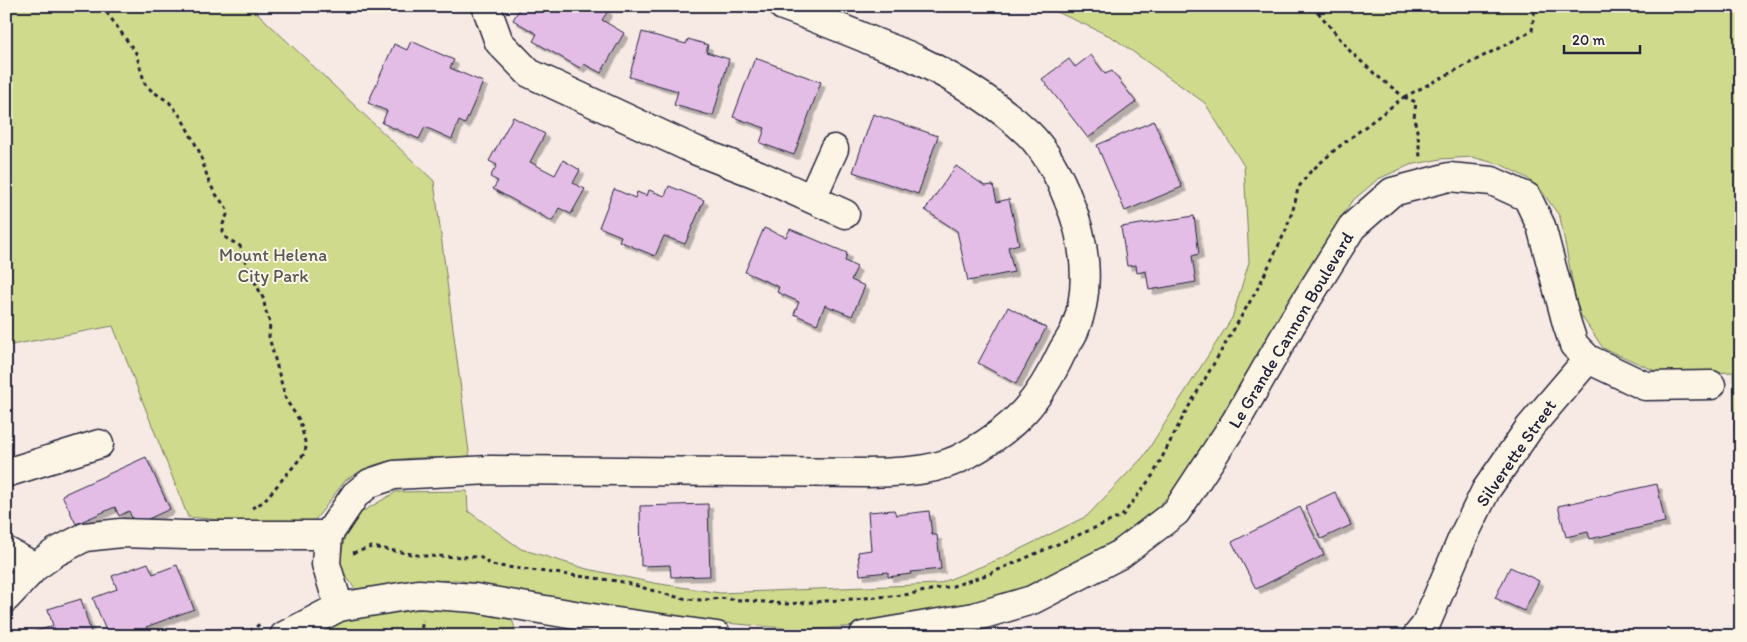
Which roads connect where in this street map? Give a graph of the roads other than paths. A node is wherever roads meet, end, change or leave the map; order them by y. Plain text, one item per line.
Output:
1 (486, 6) edge
2 (783, 6) edge
3 (834, 149) dead end
4 (812, 198) junction
5 (845, 214) dead end
6 (1588, 358) junction
7 (1711, 385) dead end
8 (99, 444) dead end
9 (6, 473) edge
10 (328, 535) junction
11 (6, 551) edge
12 (35, 567) junction
13 (6, 598) edge
14 (339, 607) junction
15 (284, 636) edge
16 (717, 636) edge
17 (863, 636) edge
18 (1417, 636) edge

1 - 4 street
2 - 10 street
3 - 4 street
4 - 5 street
6 - 7 street, Le Grande Cannon Boulevard
6 - 17 street, Le Grande Cannon Boulevard
6 - 18 street, Silverette Street
8 - 9 street
10 - 12 street
10 - 14 street
11 - 12 street
12 - 13 street
14 - 15 street
14 - 16 street

